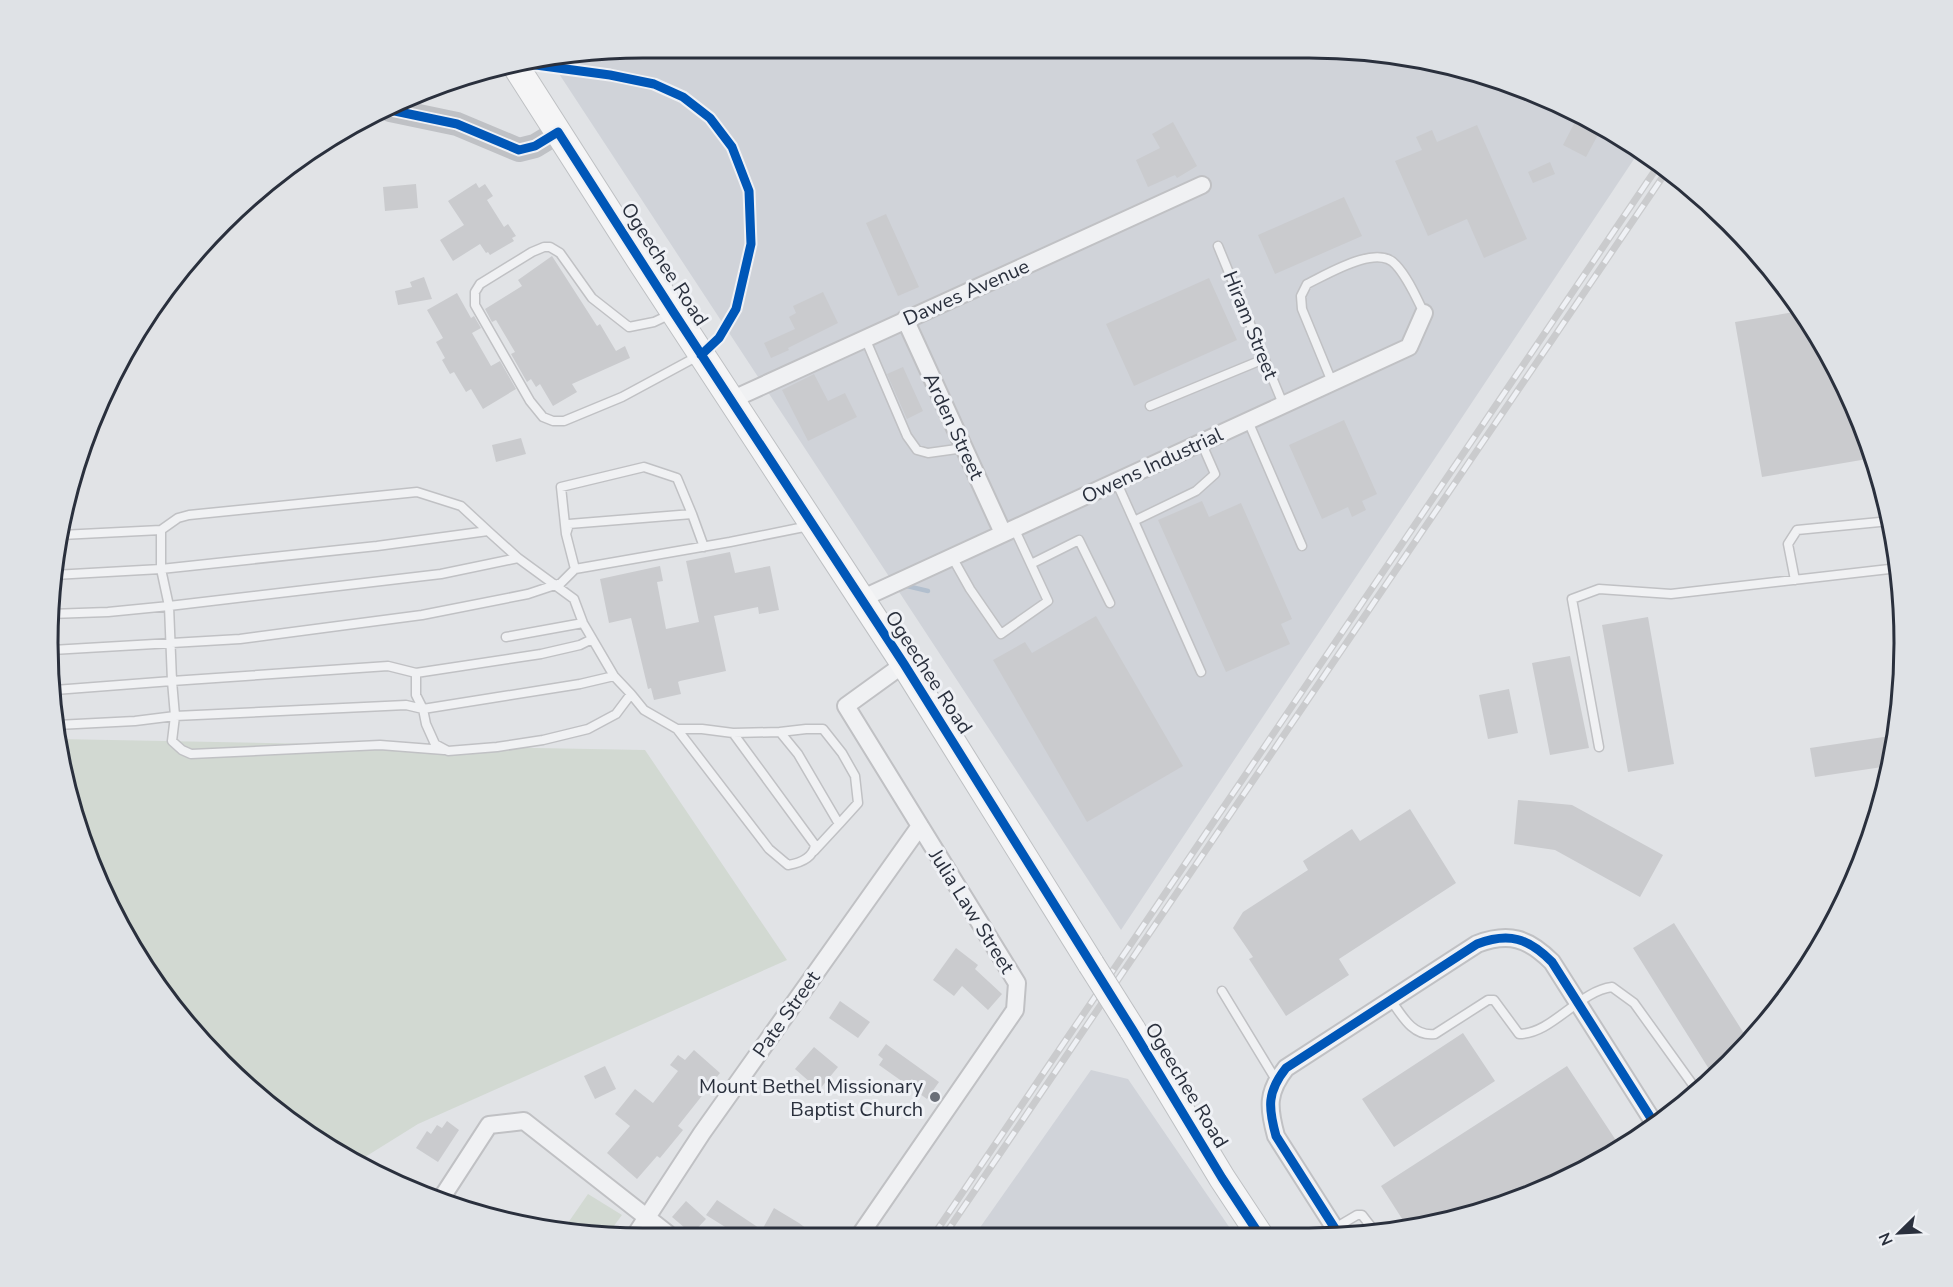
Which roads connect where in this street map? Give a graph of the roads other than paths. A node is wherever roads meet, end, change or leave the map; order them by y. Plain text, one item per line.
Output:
1 (520, 72) edge
2 (400, 112) edge
3 (558, 132) junction
4 (1202, 186) dead end
5 (1218, 246) dead end
6 (674, 313) junction
7 (1425, 313) joint
8 (905, 319) junction
9 (865, 338) junction
10 (701, 355) junction
11 (1264, 359) junction
12 (1332, 382) junction
13 (731, 400) junction
14 (1283, 404) junction
15 (1150, 406) dead end
16 (1248, 421) junction
17 (1201, 442) junction
18 (964, 448) junction
19 (1116, 482) junction
20 (692, 514) junction
21 (1134, 521) junction
22 (1881, 522) edge
23 (813, 525) junction
24 (161, 530) junction
25 (1008, 530) junction
26 (488, 531) junction
27 (566, 534) junction
28 (69, 535) edge
29 (1302, 546) dead end
30 (704, 547) junction
31 (952, 557) junction
32 (518, 558) junction
33 (1030, 564) junction
34 (161, 569) junction
35 (575, 569) junction
36 (1889, 569) edge
37 (63, 574) edge
38 (1795, 580) junction
39 (555, 585) junction
40 (861, 599) junction
41 (1110, 603) dead end
42 (169, 606) junction
43 (60, 614) edge
44 (583, 623) junction
45 (506, 637) dead end
46 (592, 639) junction
47 (171, 644) junction
48 (58, 650) edge
49 (904, 664) junction
50 (1201, 672) dead end
51 (416, 674) junction
52 (614, 676) junction
53 (172, 681) junction
54 (61, 690) edge
55 (631, 694) junction
56 (423, 709) junction
57 (175, 716) junction
58 (65, 725) edge
59 (676, 729) junction
60 (780, 732) junction
61 (733, 733) junction
62 (1599, 747) dead end
63 (448, 751) junction
64 (839, 824) junction
65 (920, 826) junction
66 (814, 851) junction
67 (1222, 991) dead end
68 (1390, 1000) junction
69 (1578, 1003) junction
70 (1276, 1080) junction
71 (1693, 1085) edge
72 (1651, 1118) edge
73 (445, 1193) edge
74 (646, 1219) junction
75 (1370, 1225) edge
76 (1334, 1227) edge
77 (1344, 1227) edge
78 (640, 1228) edge
79 (659, 1228) edge
80 (865, 1228) edge
81 (1256, 1228) edge

1 - 3 main road, Ogeechee Road
2 - 3 street
3 - 6 main road, Ogeechee Road
4 - 8 street, Dawes Avenue
5 - 11 lane, Hiram Street
6 - 10 main road, Ogeechee Road
6 - 10 lane
7 - 12 street, Owens Industrial
7 - 12 lane
8 - 9 street, Dawes Avenue
8 - 18 street, Arden Street
9 - 13 street, Dawes Avenue
9 - 18 lane
10 - 13 main road, Ogeechee Road
11 - 14 lane, Hiram Street
11 - 15 lane
12 - 14 street, Owens Industrial
13 - 23 main road, Ogeechee Road
14 - 16 street, Owens Industrial
16 - 17 street, Owens Industrial
16 - 29 lane
17 - 19 street, Owens Industrial
17 - 21 lane
18 - 25 street, Arden Street
19 - 21 lane
19 - 25 street, Owens Industrial
20 - 27 lane
20 - 27 lane
20 - 30 lane
21 - 50 lane
22 - 38 lane
23 - 30 lane
23 - 40 main road, Ogeechee Road
24 - 26 lane
24 - 28 lane
24 - 34 lane
25 - 31 street, Owens Industrial
25 - 33 lane
26 - 32 lane
26 - 34 lane
27 - 35 lane
30 - 35 lane
31 - 33 lane
31 - 40 street, Owens Industrial
32 - 39 lane
32 - 42 lane
33 - 41 lane
34 - 37 lane
34 - 42 lane
35 - 39 lane
36 - 38 lane
38 - 62 lane
39 - 44 lane
39 - 47 lane
40 - 49 main road, Ogeechee Road
42 - 43 lane
42 - 47 lane
44 - 45 lane
44 - 46 lane
46 - 51 lane
46 - 52 lane
47 - 48 lane
47 - 53 lane
49 - 65 street, Julia Law Street
49 - 81 main road, Ogeechee Road, bridge
51 - 53 lane
51 - 56 lane
52 - 55 lane
52 - 56 lane
53 - 54 lane
53 - 57 lane
55 - 59 lane
55 - 63 lane
56 - 57 lane
56 - 63 lane
57 - 58 lane
57 - 63 lane
59 - 61 lane
59 - 66 lane
60 - 61 lane
60 - 64 lane
60 - 64 lane
61 - 66 lane
64 - 66 lane
65 - 74 street, Pate Street
65 - 80 street, Julia Law Street
67 - 70 lane
68 - 69 street
68 - 69 lane
68 - 70 street
69 - 71 lane
69 - 72 street
70 - 76 street
73 - 74 street
74 - 78 street, Pate Street
74 - 79 street
75 - 77 lane

